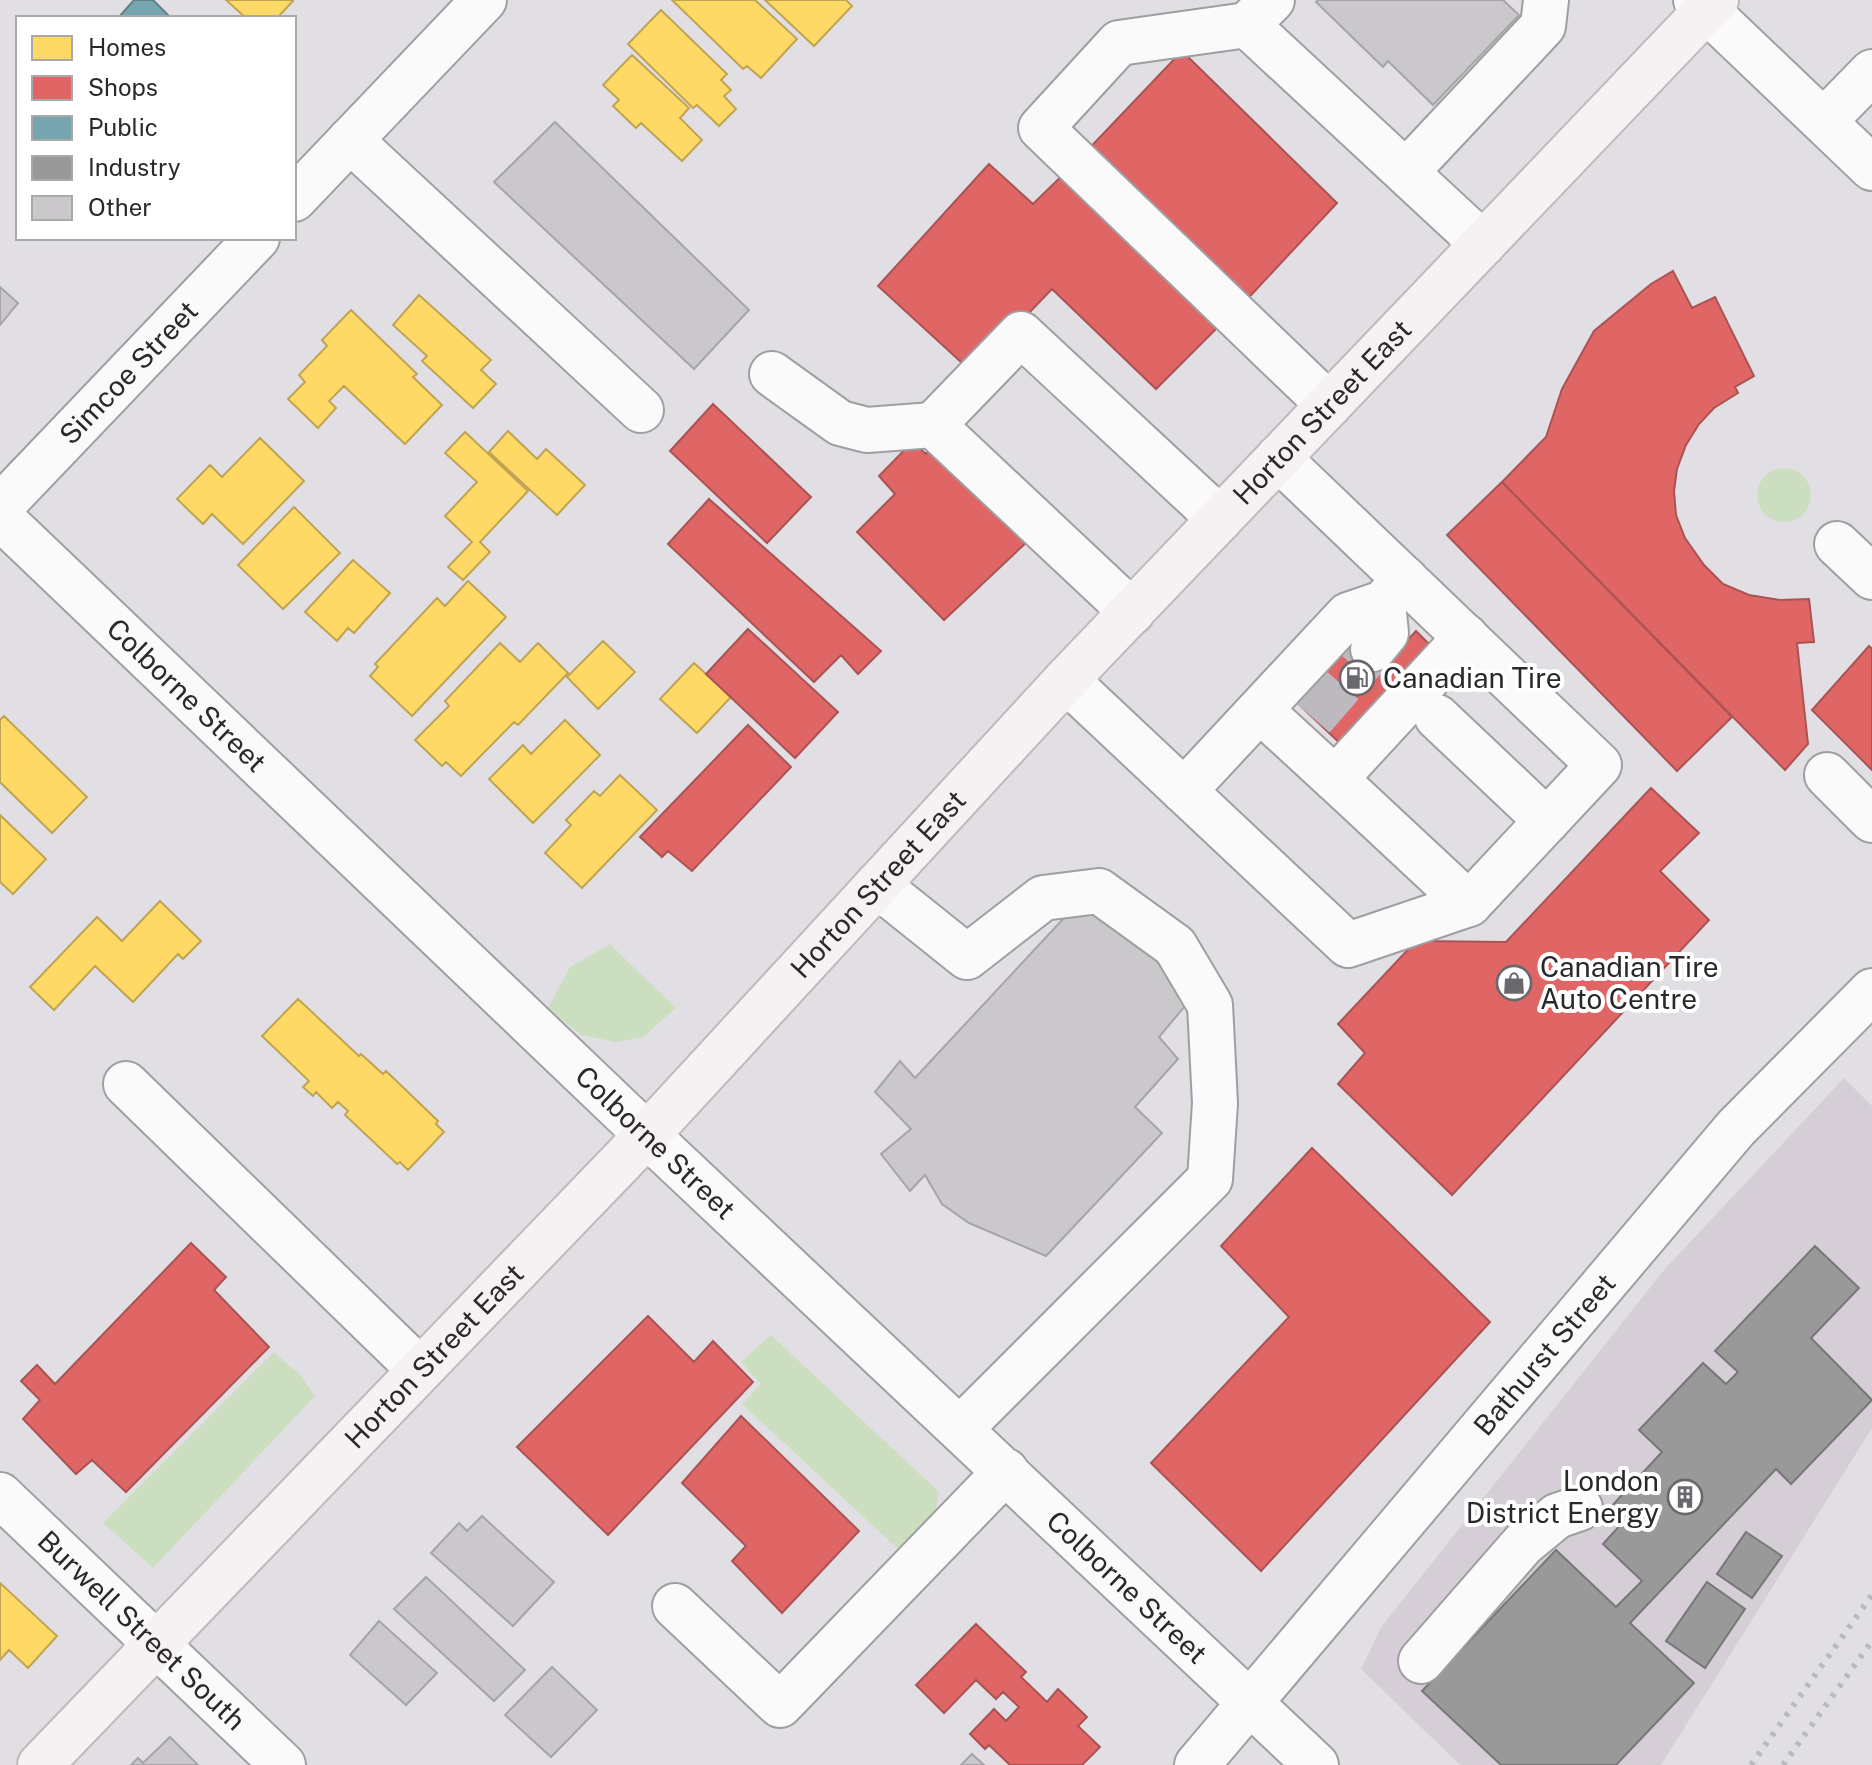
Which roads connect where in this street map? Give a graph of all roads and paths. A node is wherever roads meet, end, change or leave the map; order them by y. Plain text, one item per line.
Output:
1 (484, 0) edge
2 (1546, 0) edge
3 (1706, 3) edge
4 (1260, 13) edge
5 (1872, 72) edge
6 (1824, 121) junction
7 (350, 140) junction
8 (1872, 168) edge
9 (1406, 172) junction
10 (296, 197) edge
11 (255, 240) edge
12 (1483, 244) junction
13 (772, 374) dead end
14 (1329, 405) junction
15 (641, 410) dead end
16 (933, 425) junction
17 (1278, 458) junction
18 (0, 507) edge
19 (0, 517) edge
20 (1220, 519) junction
21 (1837, 544) dead end
22 (1872, 577) edge
23 (1394, 591) junction
24 (1132, 612) junction
25 (1466, 637) junction
26 (1373, 649) tunnel mouth
27 (1066, 680) junction
28 (1260, 710) junction
29 (1437, 717) dead end
30 (1827, 775) dead end
31 (1335, 779) junction
32 (1184, 791) junction
33 (1872, 820) edge
34 (1547, 821) junction
35 (877, 885) junction
36 (1469, 904) junction
37 (1872, 991) edge
38 (126, 1084) dead end
39 (647, 1135) junction
40 (420, 1370) junction
41 (960, 1429) junction
42 (1006, 1471) junction
43 (0, 1495) edge
44 (1580, 1508) dead end
45 (675, 1606) dead end
46 (156, 1643) junction
47 (1421, 1661) dead end
48 (1250, 1701) junction
49 (40, 1765) edge
50 (283, 1765) edge
51 (1197, 1765) edge
52 (1316, 1765) edge

1 - 7 street
2 - 9 street
3 - 6 street
3 - 12 main road, Horton Street East
4 - 9 street
4 - 14 street
5 - 6 street
6 - 8 street
7 - 10 street
7 - 15 street
9 - 12 street
11 - 18 street, Simcoe Street
12 - 14 main road, Horton Street East
13 - 16 street
14 - 17 main road, Horton Street East
16 - 20 street
16 - 24 street
17 - 20 main road, Horton Street East
17 - 23 street
19 - 39 street, Colborne Street
20 - 24 main road, Horton Street East
21 - 22 street
23 - 25 street
23 - 26 street
23 - 28 street
24 - 27 main road, Horton Street East
25 - 31 street
25 - 34 street
27 - 32 street
27 - 35 main road, Horton Street East
28 - 31 street
28 - 32 street
29 - 34 street
30 - 33 street
31 - 36 street
32 - 36 street
34 - 36 street
35 - 39 main road, Horton Street East
35 - 41 street
37 - 48 street, Bathurst Street
38 - 40 street
39 - 40 main road, Horton Street East
39 - 41 street, Colborne Street
40 - 46 main road, Horton Street East
41 - 42 street, Colborne Street
42 - 45 street
42 - 48 street, Colborne Street
43 - 46 street, Burwell Street South
44 - 47 street
46 - 49 main road, Horton Street East
46 - 50 street, Burwell Street South
48 - 51 street, Bathurst Street
48 - 52 street, Colborne Street

